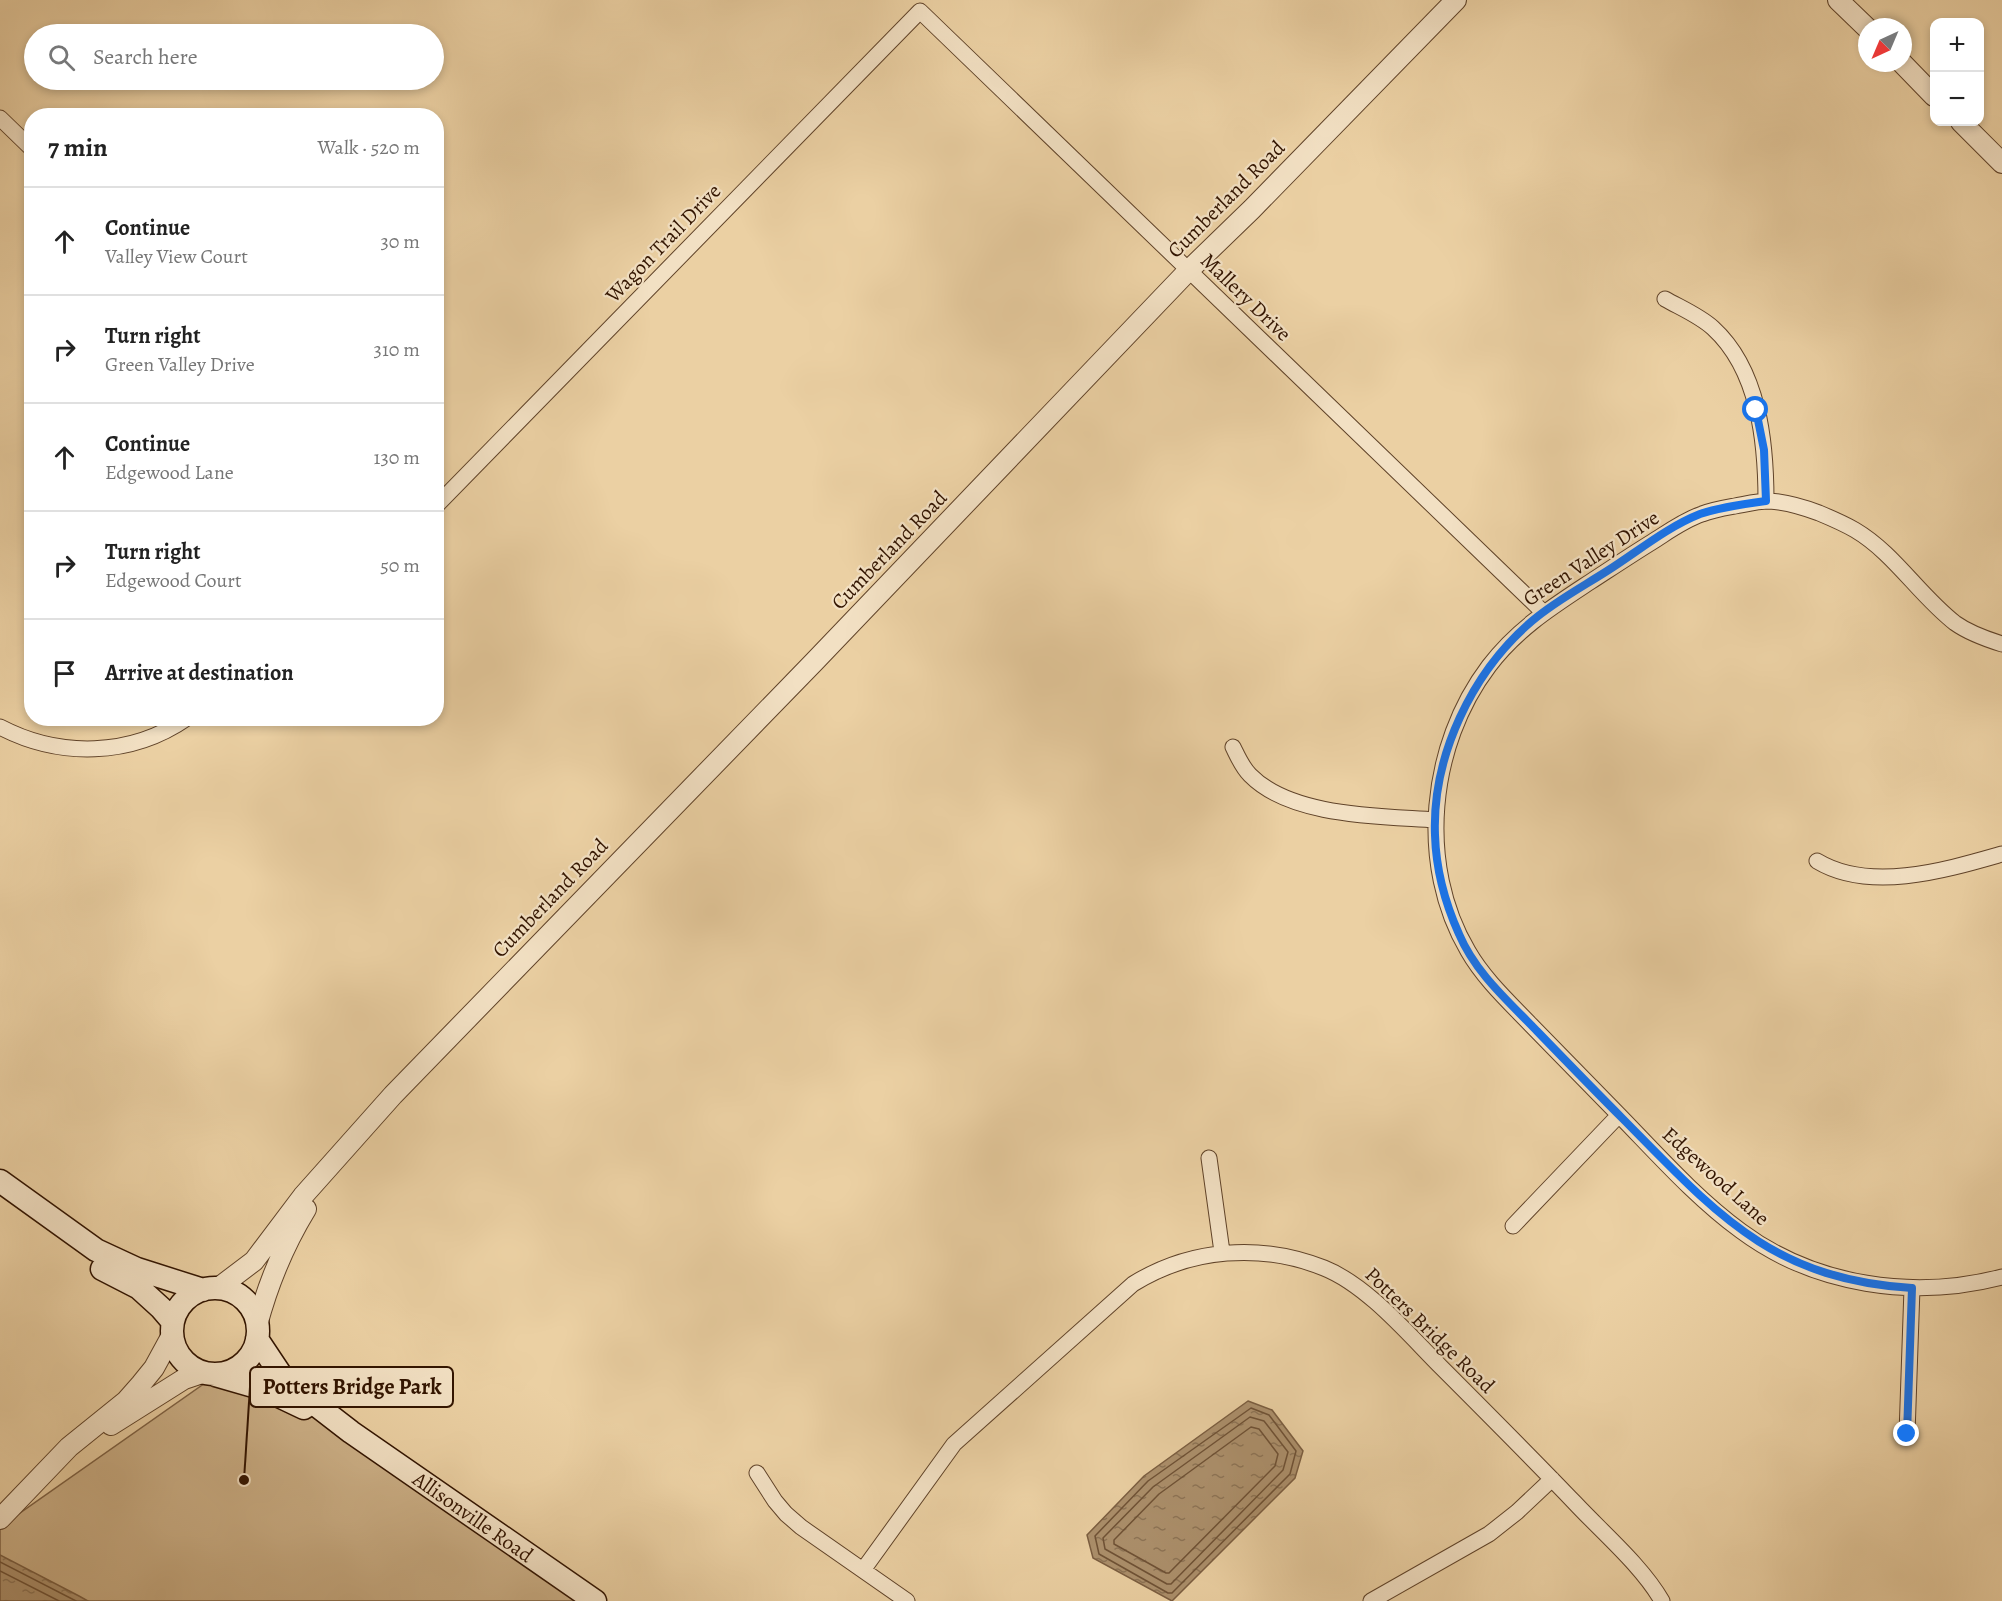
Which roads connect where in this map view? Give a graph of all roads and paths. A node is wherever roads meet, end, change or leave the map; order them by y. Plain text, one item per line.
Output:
1 (1456, 0) edge
2 (1839, 0) edge
3 (920, 11) joint
4 (1858, 19) edge
5 (1911, 72) edge
6 (1930, 91) edge
7 (0, 118) edge
8 (1965, 126) edge
9 (24, 141) edge
10 (2002, 163) edge
11 (1188, 271) junction
12 (1665, 299) dead end
13 (444, 498) edge
14 (1766, 501) junction
15 (1543, 612) junction
16 (2002, 644) edge
17 (176, 726) edge
18 (0, 727) edge
19 (1233, 747) dead end
20 (1435, 820) junction
21 (2002, 854) edge
22 (1817, 861) dead end
23 (1619, 1115) junction
24 (358, 1134) junction
25 (1209, 1158) dead end
26 (0, 1183) edge
27 (1513, 1226) dead end
28 (1222, 1252) junction
29 (2002, 1277) edge
30 (1912, 1288) junction
31 (210, 1289) junction
32 (172, 1329) junction
33 (257, 1332) junction
34 (208, 1374) junction
35 (351, 1432) junction
36 (1907, 1434) dead end
37 (69, 1447) junction
38 (757, 1473) dead end
39 (1552, 1479) junction
40 (0, 1519) edge
41 (863, 1570) junction
42 (595, 1601) edge
43 (907, 1601) edge
44 (1371, 1601) edge
45 (1662, 1601) edge

1 - 11 street, Cumberland Road
2 - 4 street
3 - 11 street, Mallery Drive
3 - 13 street, Wagon Trail Drive
5 - 6 street
7 - 9 street
8 - 10 street
11 - 15 street, Mallery Drive
11 - 24 street, Cumberland Road
12 - 14 street
14 - 15 street, Green Valley Drive
14 - 16 street, Green Valley Drive
15 - 20 street, Green Valley Drive
17 - 18 street
19 - 20 street
20 - 23 street, Green Valley Drive
21 - 22 street
23 - 27 street
23 - 30 street, Edgewood Lane
24 - 31 street, Cumberland Road
24 - 33 street, Cumberland Road
25 - 28 street
26 - 31 main road
26 - 32 main road
28 - 39 street, Potters Bridge Road
28 - 41 street, Potters Bridge Road
29 - 30 street, Edgewood Lane
30 - 36 street
31 - 32 main road
31 - 33 main road
32 - 34 main road
32 - 37 street
33 - 34 main road
33 - 35 main road, Allisonville Road
34 - 35 main road, Allisonville Road
34 - 37 street
35 - 42 main road, Allisonville Road
37 - 40 street
38 - 41 street
39 - 44 street
39 - 45 street, Potters Bridge Road
41 - 43 street

